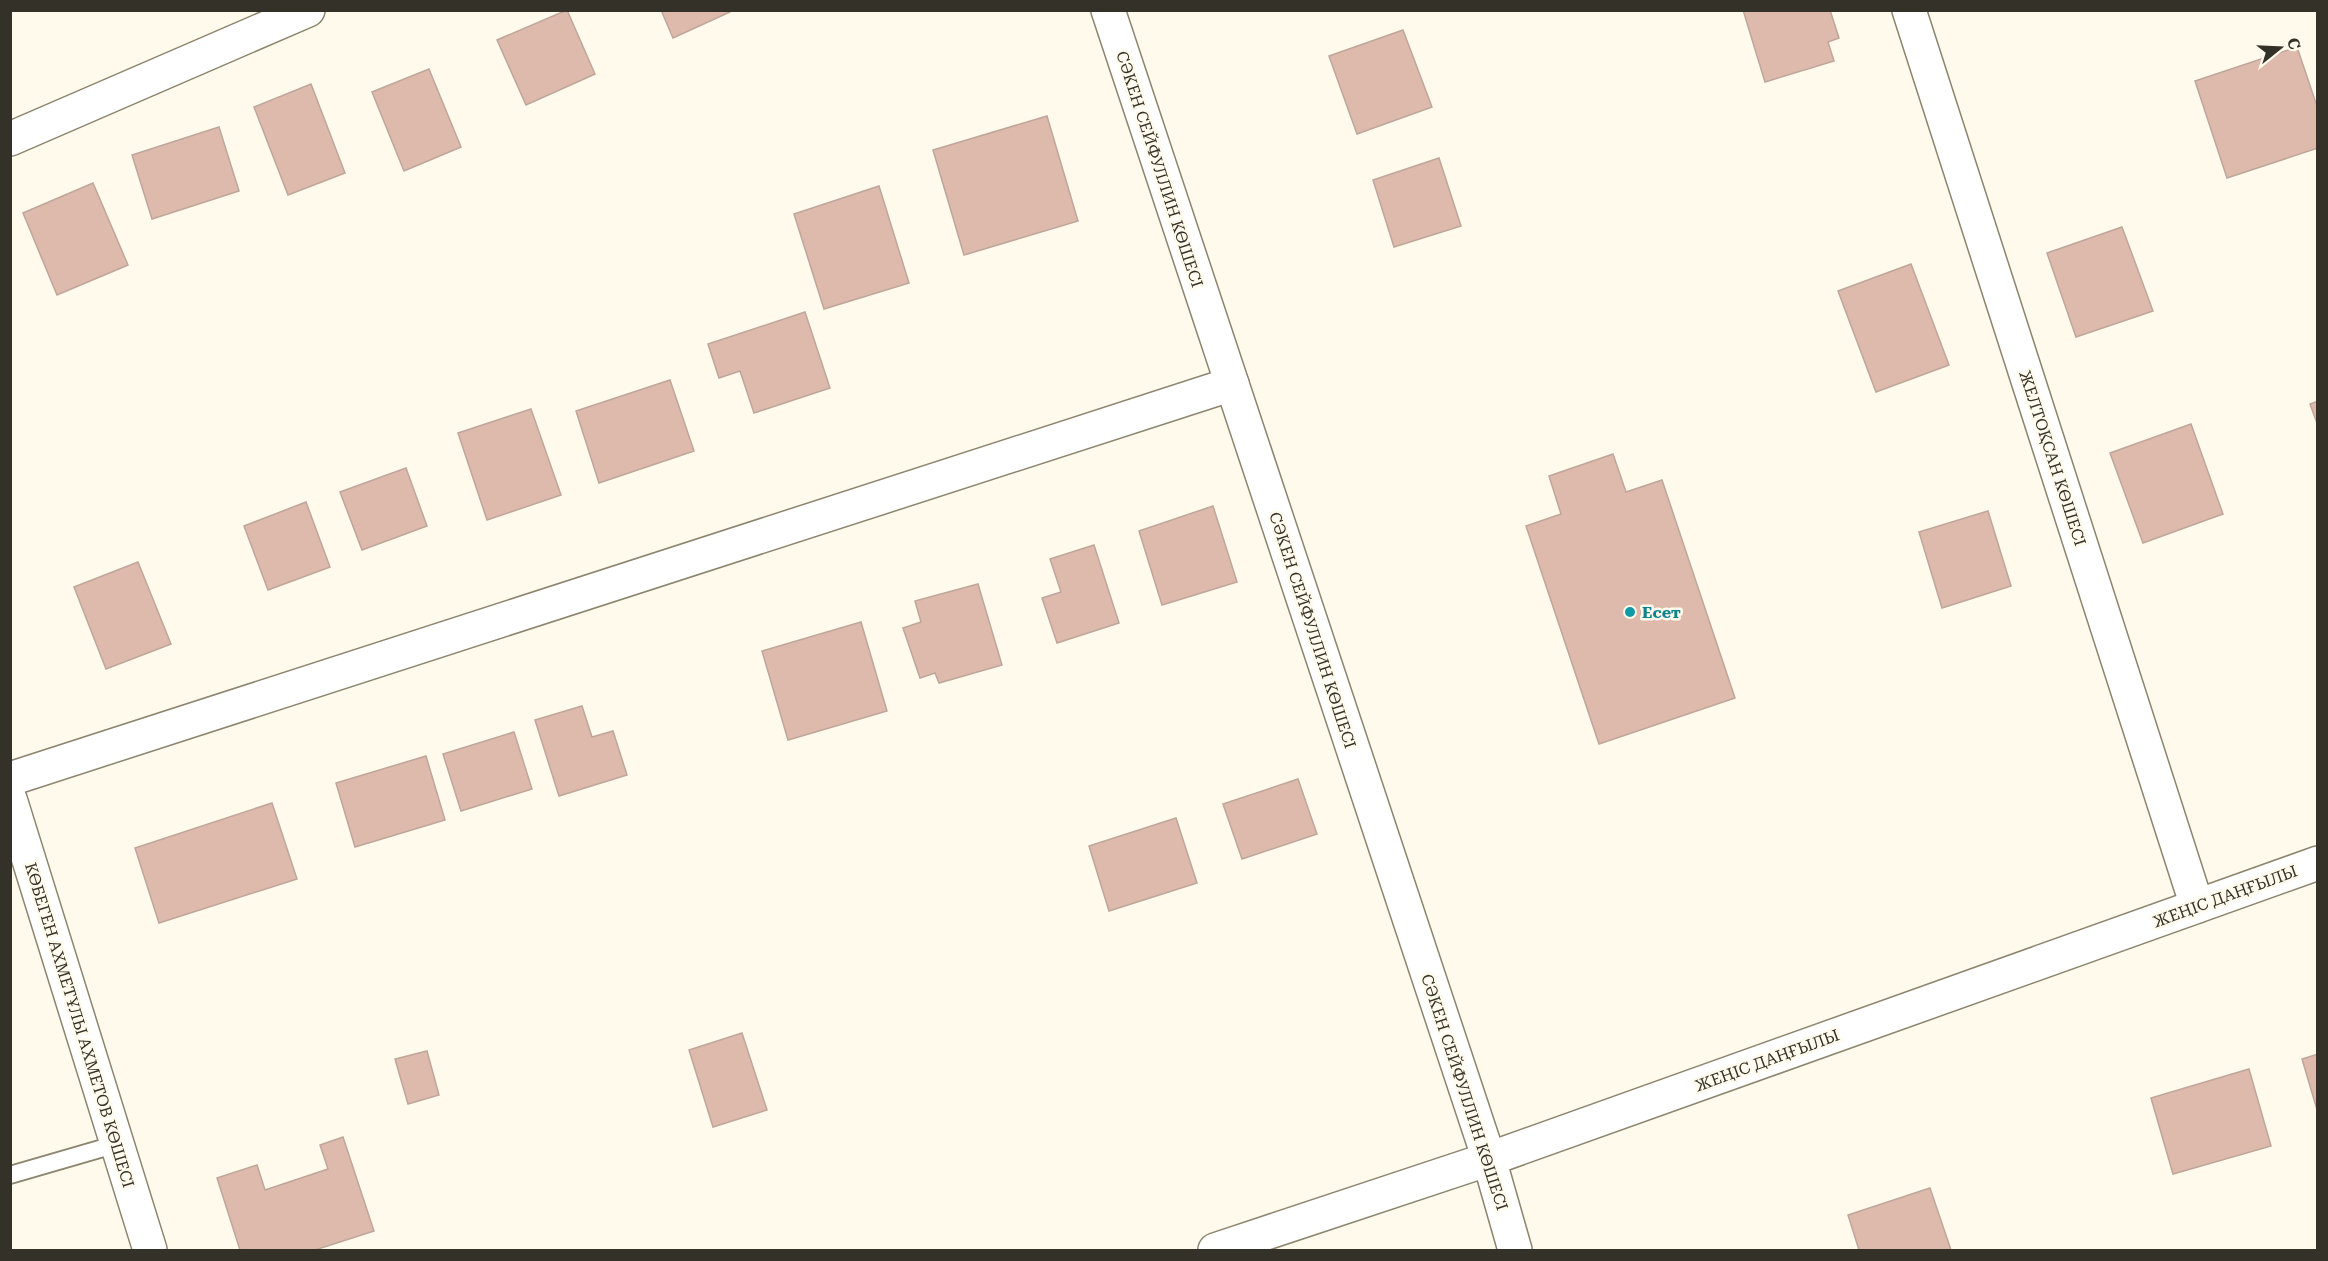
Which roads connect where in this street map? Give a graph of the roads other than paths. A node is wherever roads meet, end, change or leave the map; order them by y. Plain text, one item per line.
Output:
1 (308, 10) edge
2 (1108, 10) edge
3 (1909, 10) edge
4 (10, 139) edge
5 (1232, 384) junction
6 (10, 779) edge
7 (10, 799) edge
8 (2318, 863) edge
9 (2197, 906) junction
10 (117, 1144) junction
11 (1489, 1160) junction
12 (10, 1175) edge
13 (150, 1251) edge
14 (1215, 1251) edge
15 (1515, 1251) edge

1 - 4 street
2 - 5 street, СӘКЕН СЕЙФУЛЛИН КӨШЕСІ
3 - 9 street, ЖЕЛТОҚСАН КӨШЕСІ
5 - 6 street
5 - 11 street, СӘКЕН СЕЙФУЛЛИН КӨШЕСІ
7 - 10 street, КӨБЕГЕН АХМЕТҰЛЫ АХМЕТОВ КӨШЕСІ
8 - 9 street, ЖЕҢІС ДАҢҒЫЛЫ
9 - 11 street, ЖЕҢІС ДАҢҒЫЛЫ
10 - 12 lane
10 - 13 street, КӨБЕГЕН АХМЕТҰЛЫ АХМЕТОВ КӨШЕСІ
11 - 14 street, ЖЕҢІС ДАҢҒЫЛЫ
11 - 15 street, СӘКЕН СЕЙФУЛЛИН КӨШЕСІ

